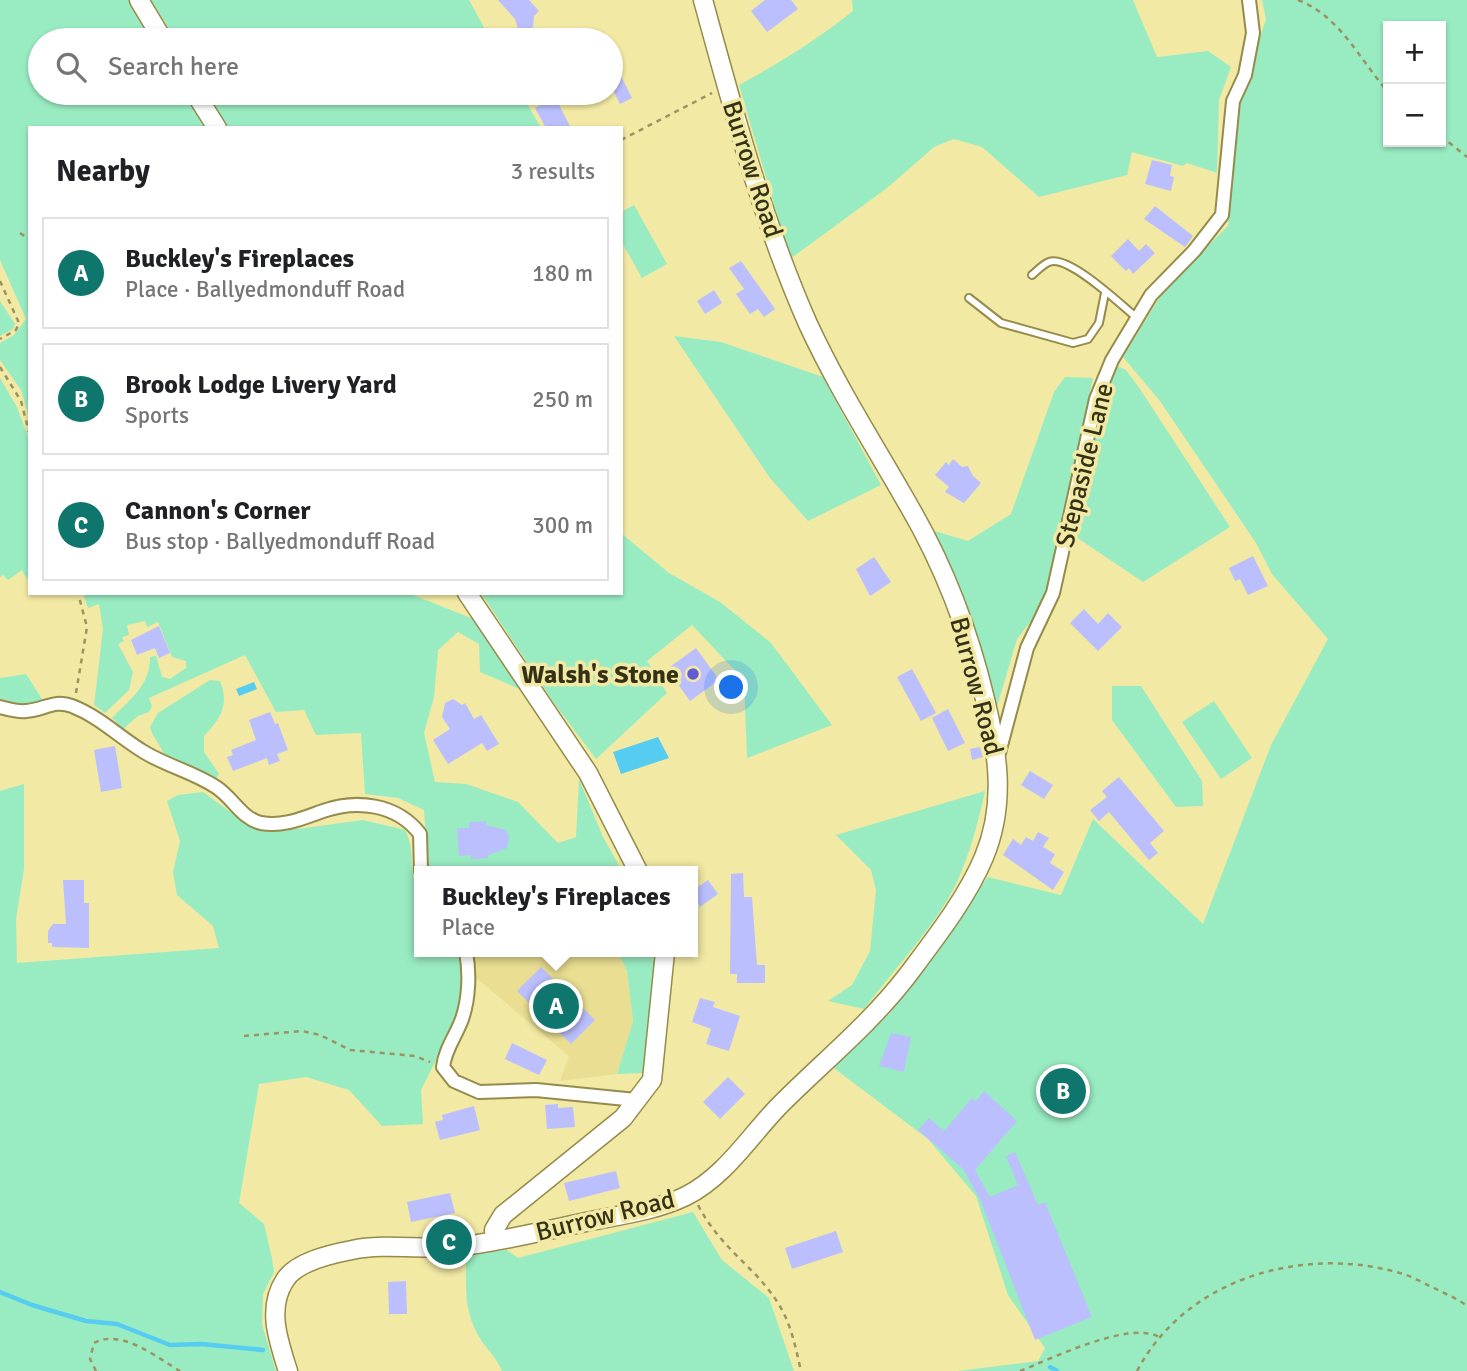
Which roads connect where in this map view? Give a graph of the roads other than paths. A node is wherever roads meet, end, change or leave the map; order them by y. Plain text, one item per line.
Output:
1 (139, 0) edge
2 (703, 0) edge
3 (1249, 0) edge
4 (156, 28) edge
5 (203, 105) edge
6 (216, 126) edge
7 (1032, 275) dead end
8 (1105, 293) junction
9 (968, 298) dead end
10 (1136, 317) junction
11 (468, 595) edge
12 (0, 706) edge
13 (998, 753) junction
14 (421, 866) edge
15 (635, 866) edge
16 (466, 957) edge
17 (664, 957) edge
18 (636, 1100) junction
19 (495, 1241) junction
20 (288, 1371) edge

1 - 4 street
2 - 13 street, Burrow Road
3 - 10 street, Stepaside Lane
5 - 6 street
7 - 8 lane
8 - 9 lane
8 - 10 lane
10 - 13 street, Stepaside Lane
11 - 15 street
12 - 14 street
13 - 19 street, Burrow Road
16 - 18 street
17 - 18 street
18 - 19 street
19 - 20 street, Burrow Road

